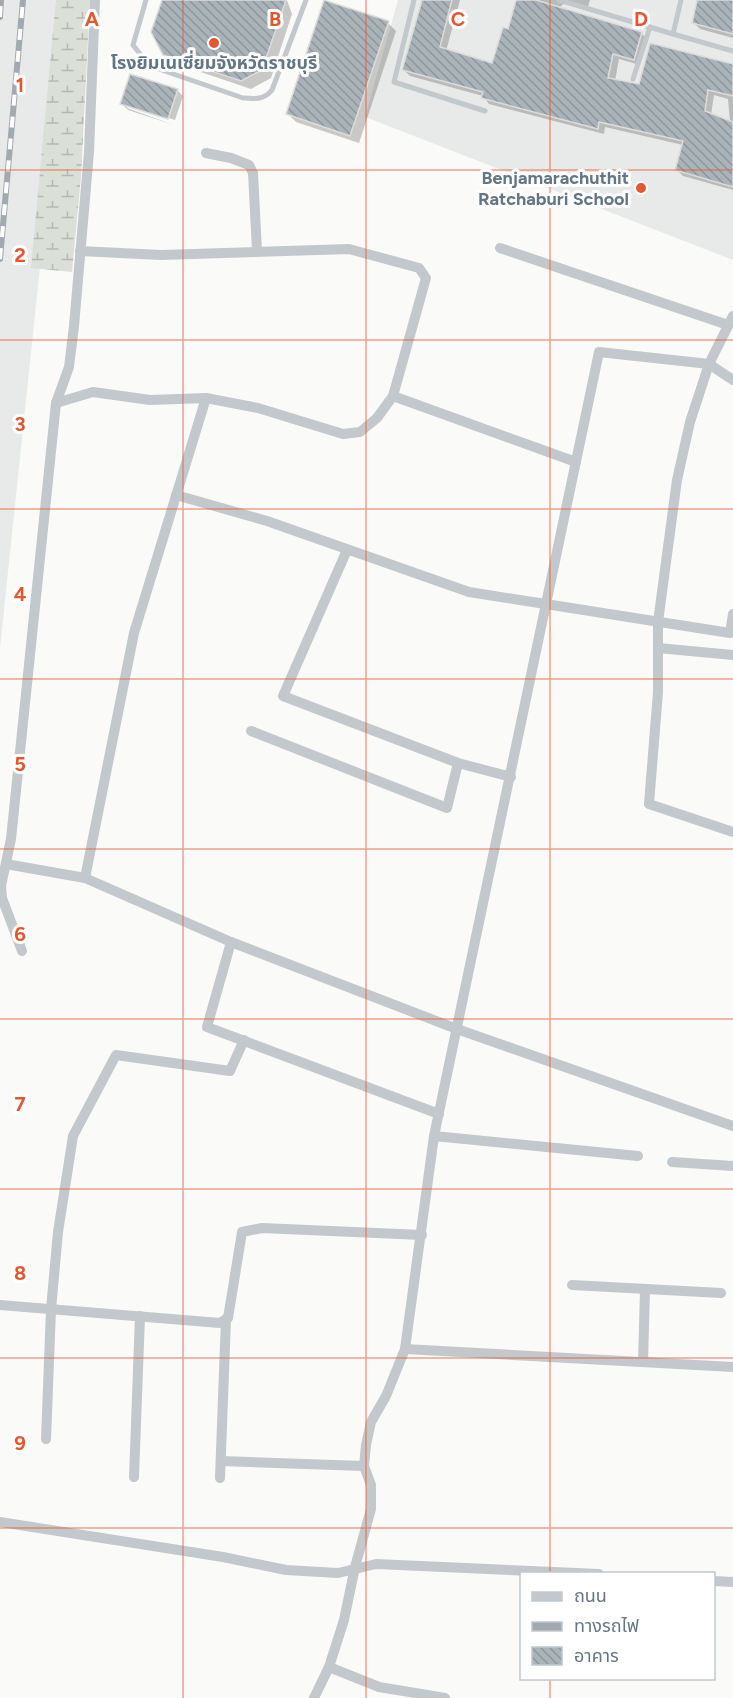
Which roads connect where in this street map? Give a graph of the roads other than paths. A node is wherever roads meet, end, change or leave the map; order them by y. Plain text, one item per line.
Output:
1 (95, 0) edge
2 (146, 0) edge
3 (306, 0) edge
4 (414, 0) edge
5 (559, 0) edge
6 (681, 0) edge
7 (650, 27) junction
8 (673, 34) junction
9 (733, 51) edge
10 (633, 79) dead end
11 (485, 111) dead end
12 (206, 153) dead end
13 (500, 248) dead end
14 (80, 251) junction
15 (257, 251) junction
16 (730, 321) edge
17 (709, 364) junction
18 (733, 380) edge
19 (393, 396) junction
20 (206, 398) junction
21 (56, 404) junction
22 (576, 462) junction
23 (176, 495) junction
24 (347, 550) junction
25 (546, 606) junction
26 (733, 614) edge
27 (658, 622) junction
28 (658, 648) junction
29 (733, 655) edge
30 (251, 731) dead end
31 (459, 763) junction
32 (511, 777) junction
33 (733, 832) edge
34 (6, 864) junction
35 (86, 878) junction
36 (231, 942) junction
37 (22, 951) dead end
38 (457, 1029) junction
39 (244, 1040) junction
40 (439, 1114) junction
41 (733, 1126) edge
42 (434, 1136) junction
43 (638, 1156) dead end
44 (672, 1162) dead end
45 (733, 1166) edge
46 (422, 1235) junction
47 (572, 1286) dead end
48 (645, 1290) junction
49 (721, 1293) dead end
50 (0, 1305) edge
51 (51, 1309) junction
52 (140, 1316) junction
53 (226, 1319) junction
54 (405, 1349) junction
55 (643, 1362) junction
56 (733, 1367) edge
57 (46, 1439) dead end
58 (221, 1461) junction
59 (364, 1466) junction
60 (134, 1477) dead end
61 (220, 1478) dead end
62 (0, 1522) edge
63 (355, 1567) junction
64 (554, 1572) edge
65 (715, 1581) edge
66 (733, 1582) edge
67 (328, 1667) junction
68 (314, 1698) edge
69 (445, 1698) edge

1 - 14 street
2 - 3 lane
4 - 11 lane
5 - 7 lane
6 - 8 lane
7 - 8 lane
7 - 10 lane
8 - 9 lane
12 - 15 street
13 - 16 street
14 - 15 street
14 - 21 street
15 - 19 street
16 - 17 street
17 - 18 street
17 - 22 street
17 - 27 street
19 - 20 street
19 - 22 street
20 - 21 street
20 - 23 street
21 - 34 street
22 - 25 street
23 - 24 street
23 - 35 street
24 - 25 street
24 - 31 street
25 - 27 street
25 - 32 street
26 - 27 street
27 - 28 street
28 - 29 street
28 - 33 street
30 - 31 street
31 - 32 street
32 - 38 street
34 - 35 street
34 - 37 street
35 - 36 street
36 - 38 street
36 - 39 street
38 - 40 street
38 - 41 street
39 - 40 street
39 - 51 street
40 - 42 street
42 - 43 street
42 - 46 street
44 - 45 street
46 - 53 street
46 - 54 street
47 - 48 street
48 - 49 street
48 - 55 street
50 - 51 street
51 - 52 street
51 - 57 street
52 - 53 street
52 - 60 street
53 - 58 street
54 - 55 street
54 - 59 street
55 - 56 street
58 - 59 street
58 - 61 street
59 - 63 street
62 - 63 street
63 - 64 street
63 - 67 street
65 - 66 street
67 - 68 street
67 - 69 street

